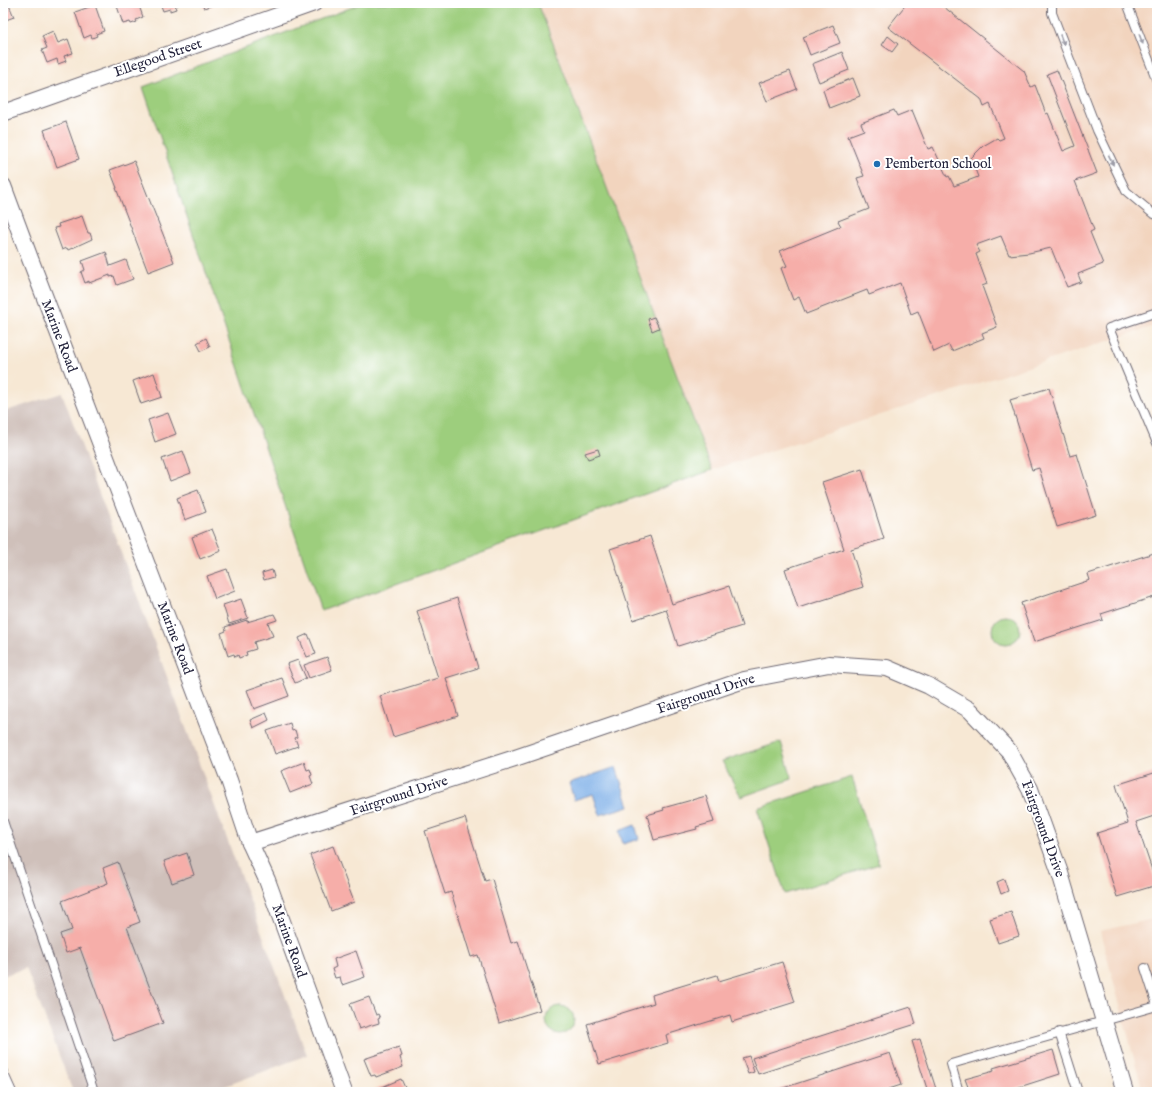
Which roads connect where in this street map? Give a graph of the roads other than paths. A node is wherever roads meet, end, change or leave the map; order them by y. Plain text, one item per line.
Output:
1 (314, 3) edge
2 (1052, 3) edge
3 (1127, 3) edge
4 (1157, 80) edge
5 (3, 113) edge
6 (3, 186) edge
7 (1157, 215) edge
8 (1157, 312) edge
9 (1157, 442) edge
10 (3, 821) edge
11 (250, 843) junction
12 (1145, 968) dead end
13 (1157, 1005) edge
14 (1104, 1022) junction
15 (1060, 1032) junction
16 (3, 1072) edge
17 (12, 1092) edge
18 (94, 1092) edge
19 (344, 1092) edge
20 (959, 1092) edge
21 (1078, 1092) edge
22 (1125, 1092) edge

1 - 5 street, Ellegood Street
2 -> 7 lane
3 -> 4 lane
6 - 11 street, Marine Road
8 - 9 lane
10 - 18 lane
11 - 14 street, Fairground Drive
11 - 19 street, Marine Road
12 - 13 lane
13 - 14 lane
14 - 15 lane
14 - 22 street, Fairground Drive
15 - 20 lane
15 - 21 lane
16 - 17 lane

